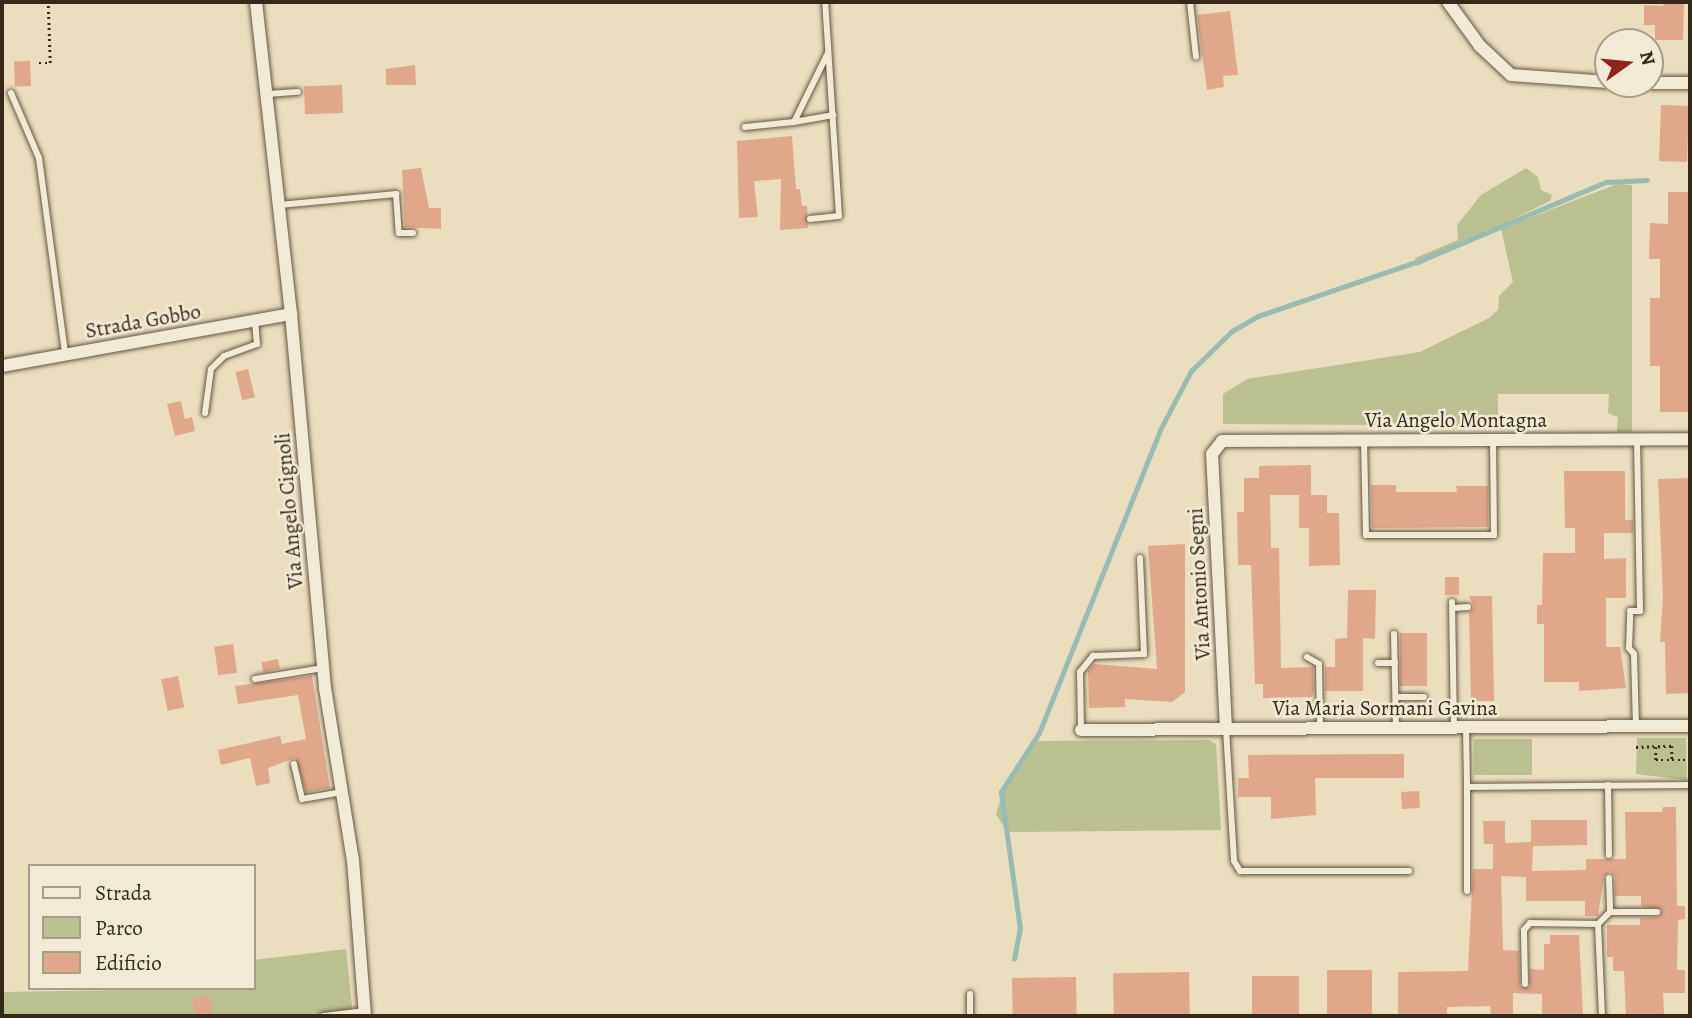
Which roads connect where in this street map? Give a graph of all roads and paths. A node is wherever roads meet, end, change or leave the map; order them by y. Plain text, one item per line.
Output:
1 (48, 2) edge
2 (256, 2) edge
3 (825, 2) edge
4 (1190, 2) edge
5 (1448, 2) edge
6 (829, 51) junction
7 (1196, 57) dead end
8 (40, 63) dead end
9 (1594, 81) edge
10 (1664, 83) edge
11 (1690, 83) edge
12 (298, 92) dead end
13 (11, 93) dead end
14 (267, 94) junction
15 (833, 115) junction
16 (794, 122) junction
17 (745, 127) dead end
18 (279, 205) junction
19 (810, 219) dead end
20 (413, 233) dead end
21 (291, 314) junction
22 (256, 320) junction
23 (65, 354) junction
24 (2, 366) edge
25 (205, 413) dead end
26 (1493, 438) junction
27 (1637, 439) junction
28 (1690, 439) edge
29 (1364, 440) junction
30 (1222, 441) joint
31 (1140, 558) dead end
32 (1468, 607) dead end
33 (1394, 634) dead end
34 (1307, 657) dead end
35 (1378, 663) dead end
36 (1395, 663) junction
37 (323, 668) junction
38 (255, 679) dead end
39 (1396, 697) junction
40 (1424, 697) dead end
41 (1636, 726) junction
42 (1690, 726) edge
43 (1460, 727) junction
44 (1320, 728) junction
45 (1396, 728) junction
46 (1226, 729) junction
47 (1081, 730) joint
48 (1636, 747) dead end
49 (1656, 747) junction
50 (1672, 760) junction
51 (1690, 760) edge
52 (294, 764) dead end
53 (1608, 785) junction
54 (1690, 785) edge
55 (1467, 786) junction
56 (342, 792) junction
57 (1609, 855) dead end
58 (1409, 871) dead end
59 (1609, 878) dead end
60 (1467, 891) dead end
61 (1610, 912) junction
62 (1657, 912) dead end
63 (1598, 924) junction
64 (1525, 984) dead end
65 (970, 994) dead end
66 (365, 1014) edge
67 (323, 1016) edge
68 (970, 1016) edge
69 (1602, 1016) edge

1 - 8 path
2 - 14 street, Via Angelo Cignoli
3 - 6 lane
4 - 7 lane
5 - 9 street
6 - 15 lane
6 - 16 lane
10 - 11 street
12 - 14 lane
13 - 23 lane
14 - 18 street, Via Angelo Cignoli
15 - 16 lane
15 - 19 lane
16 - 17 lane
18 - 20 lane
18 - 21 street, Via Angelo Cignoli
21 - 22 street, Strada Gobbo
21 - 37 street, Via Angelo Cignoli
22 - 23 street, Strada Gobbo
22 - 25 lane
23 - 24 street, Strada Gobbo
26 - 27 street, Via Angelo Montagna
26 - 29 street, Via Angelo Montagna
26 - 29 lane
27 - 28 street, Via Angelo Montagna
27 - 41 lane
29 - 30 street, Via Angelo Montagna
30 - 46 street, Via Antonio Segni
31 - 47 lane
32 - 43 lane
33 - 36 lane
34 - 44 lane
35 - 36 lane
36 - 39 lane
37 - 38 lane
37 - 56 street, Via Angelo Cignoli
39 - 40 lane
39 - 45 lane
41 - 42 street, Via Maria Sormani Gavina
41 - 43 street, Via Maria Sormani Gavina
43 - 45 street, Via Maria Sormani Gavina
43 - 55 lane
44 - 45 street, Via Maria Sormani Gavina
44 - 46 street, Via Maria Sormani Gavina
46 - 47 street, Via Maria Sormani Gavina
46 - 58 lane
48 - 49 path
49 - 50 path
49 - 50 path
50 - 51 path
52 - 56 lane
53 - 54 lane
53 - 55 lane
53 - 57 lane
55 - 60 lane
56 - 66 street, Via Angelo Cignoli
59 - 61 lane
61 - 62 lane
61 - 63 lane
63 - 64 lane
63 - 69 lane
65 - 68 lane
66 - 67 lane

